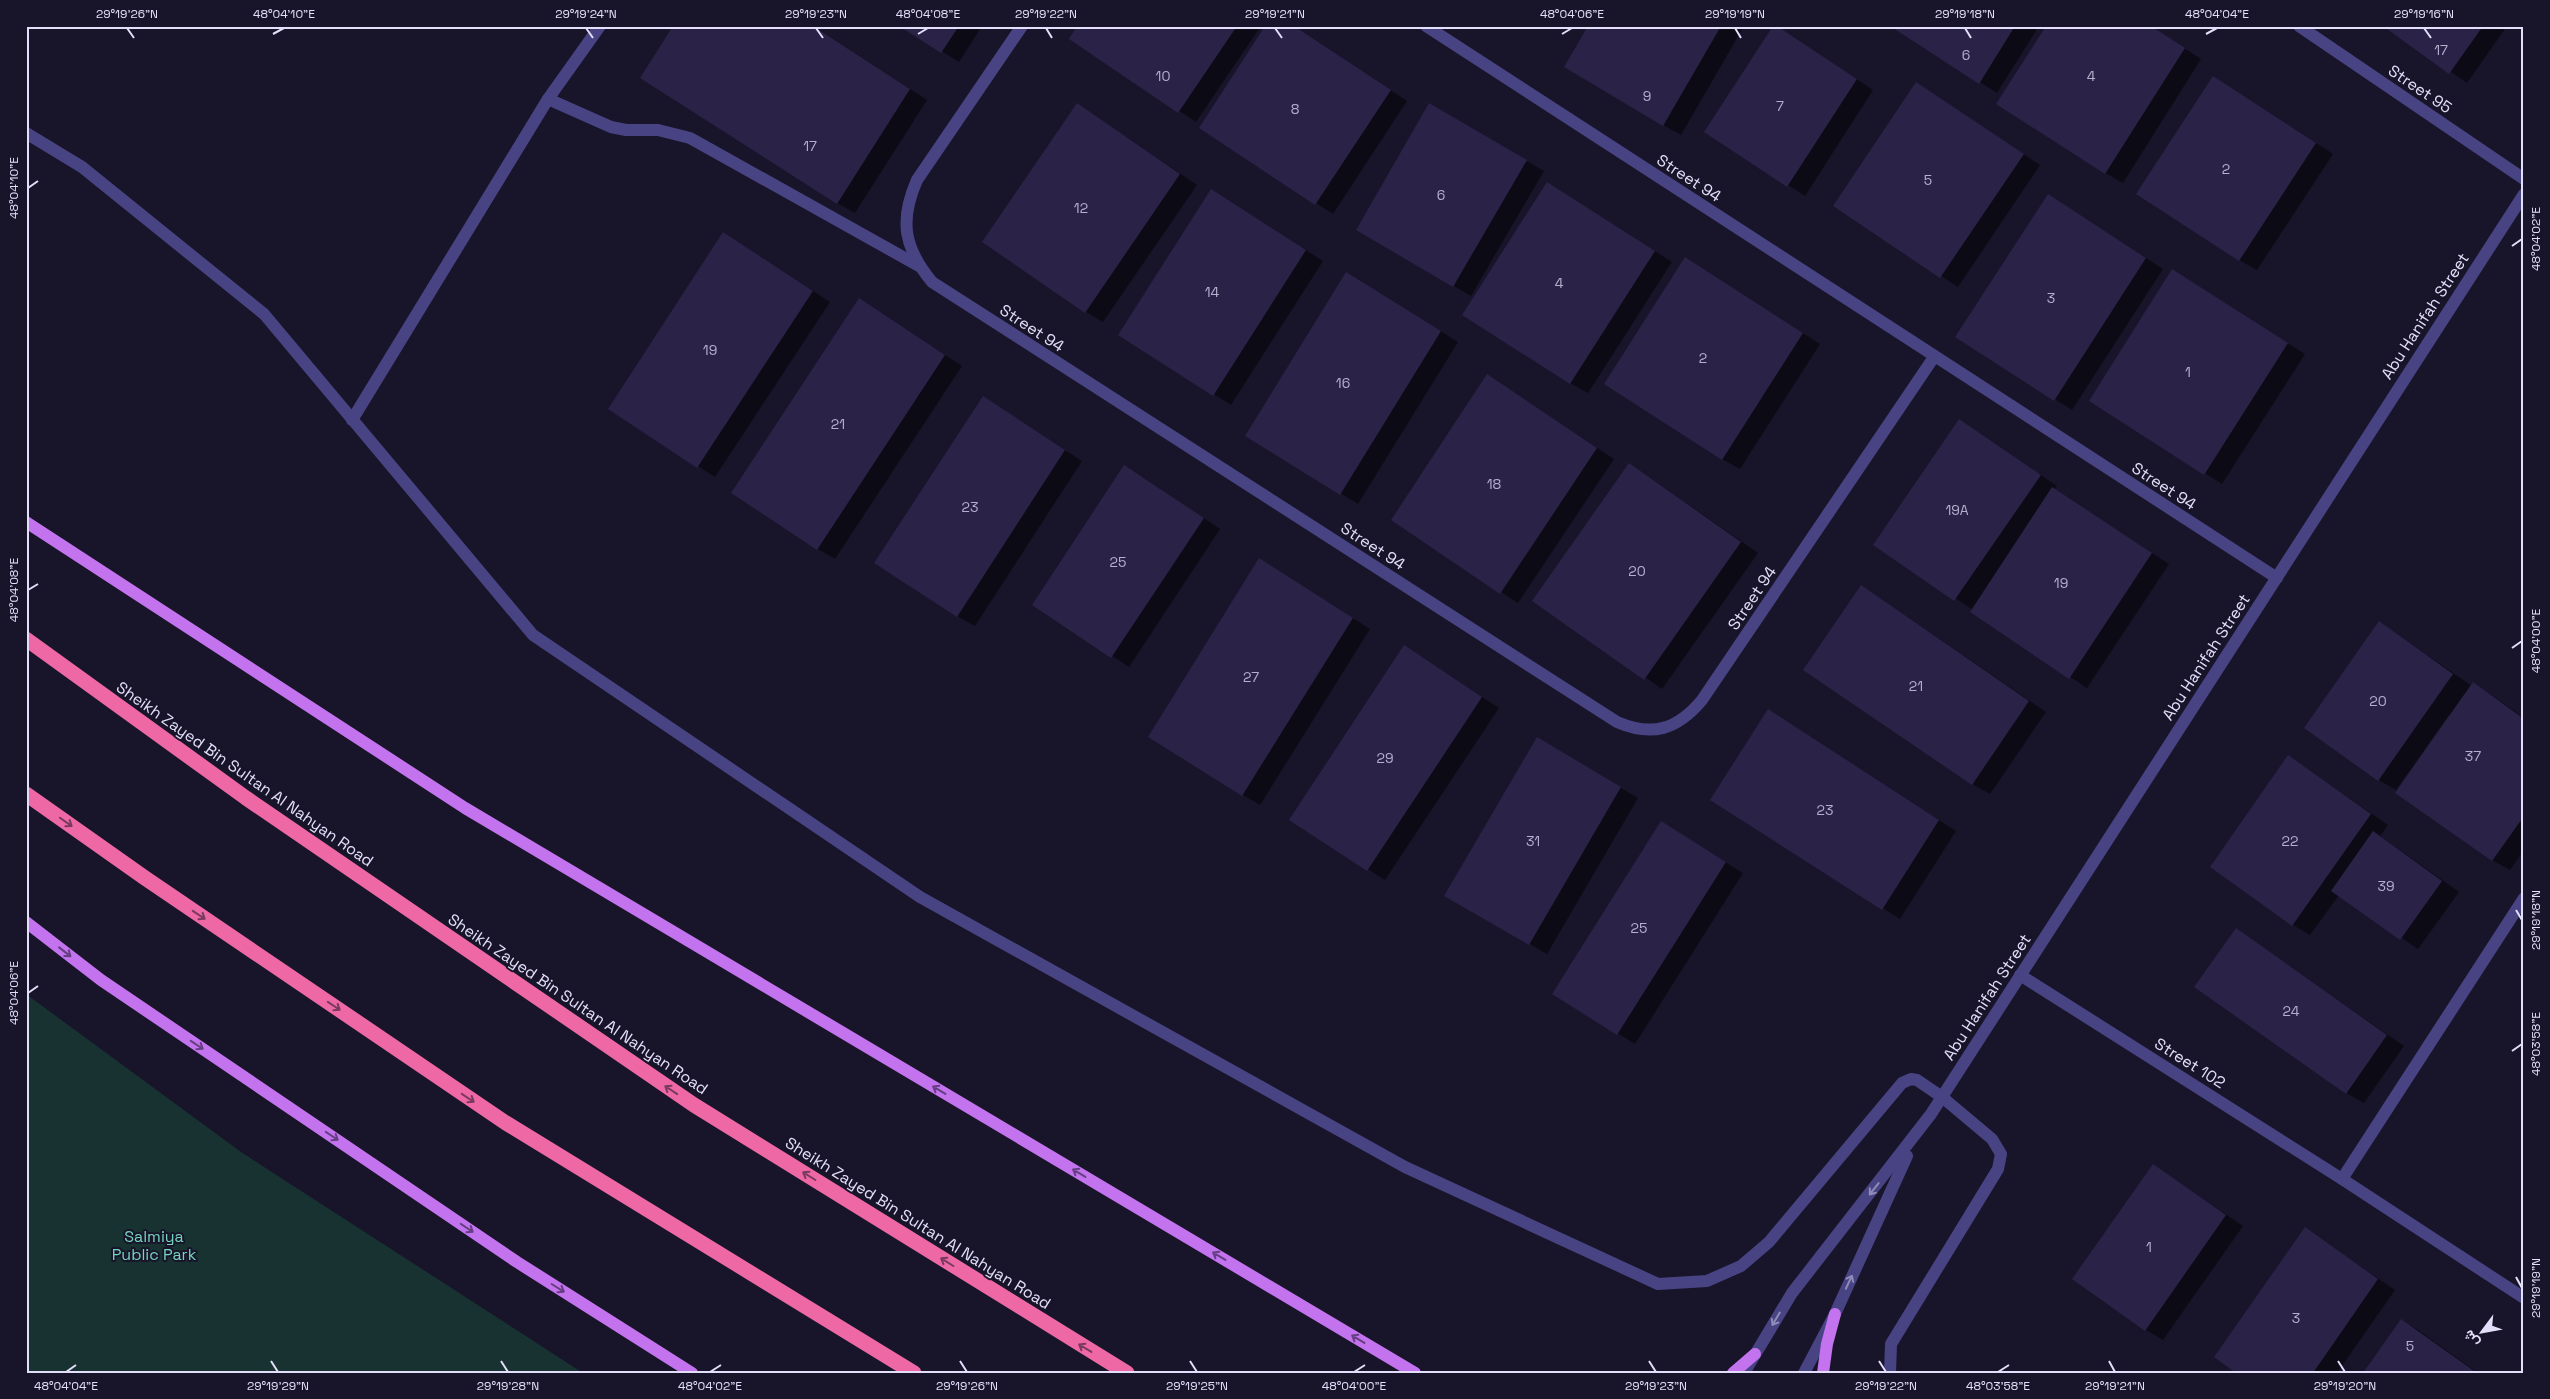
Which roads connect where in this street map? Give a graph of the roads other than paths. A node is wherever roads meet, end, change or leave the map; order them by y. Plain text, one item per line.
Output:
1 (600, 26) edge
2 (1022, 26) edge
3 (1426, 26) edge
4 (2299, 26) edge
5 (548, 98) junction
6 (26, 133) edge
7 (2524, 179) edge
8 (2524, 194) edge
9 (918, 266) junction
10 (1934, 357) junction
11 (352, 420) junction
12 (26, 522) edge
13 (2276, 578) junction
14 (26, 640) edge
15 (26, 794) edge
16 (2524, 898) edge
17 (26, 922) edge
18 (2020, 975) junction
19 (1942, 1097) junction
20 (1915, 1137) junction
21 (2342, 1179) junction
22 (2524, 1298) edge
23 (1834, 1314) junction
24 (1755, 1354) junction
25 (1389, 1357) junction
26 (692, 1373) edge
27 (914, 1373) edge
28 (1127, 1373) edge
29 (1401, 1373) edge
30 (1416, 1373) edge
31 (1733, 1373) edge
32 (1744, 1373) edge
33 (1804, 1373) edge
34 (1823, 1373) edge
35 (1890, 1373) edge

1 - 5 street
2 - 9 street, Street 94
3 - 10 street, Street 94
4 - 7 street, Street 95
5 - 9 street
5 - 11 street
6 - 11 street
8 - 13 street, Abu Hanifah Street
9 - 10 street, Street 94
10 - 13 street, Street 94
11 - 19 street
25 -> 12 main road
13 - 18 street, Abu Hanifah Street
28 -> 14 highway, Sheikh Zayed Bin Sultan Al Nahyan Road
15 -> 27 highway
16 - 21 street
17 -> 26 main road
18 - 19 street, Abu Hanifah Street
18 - 21 street, Street 102
19 - 20 street, Abu Hanifah Street
19 - 35 street
23 -> 20 street, Abu Hanifah Street
20 -> 24 street, Abu Hanifah Street
21 - 22 street, Street 102
23 - 33 street, Abu Hanifah Street
23 - 34 main road
24 - 31 main road
24 - 32 street, Abu Hanifah Street
25 - 29 main road
25 - 30 main road

